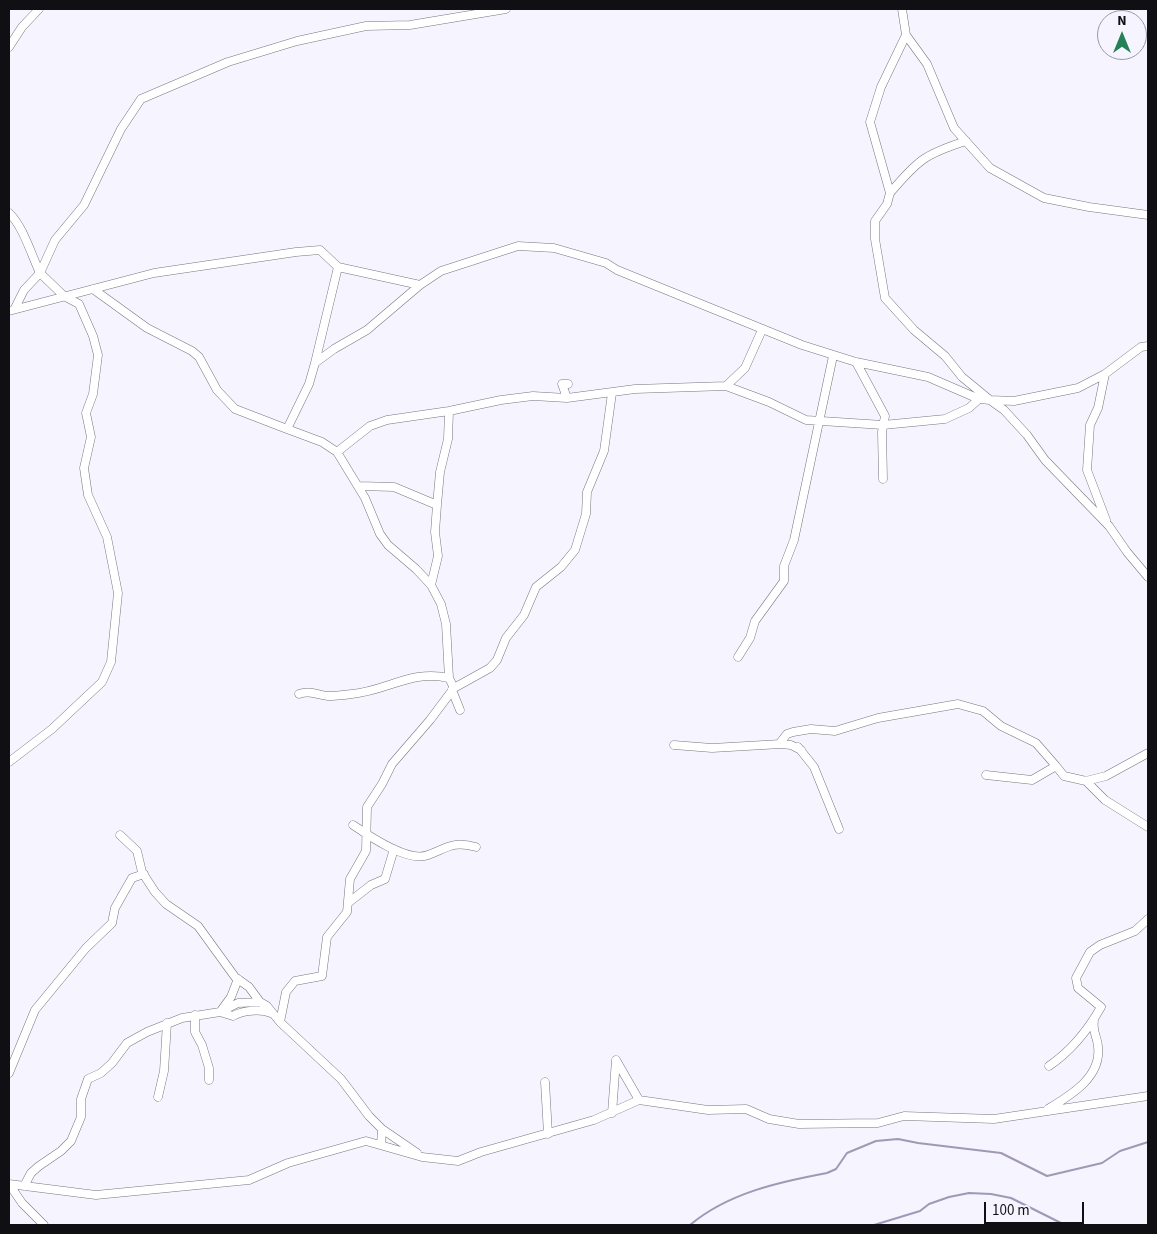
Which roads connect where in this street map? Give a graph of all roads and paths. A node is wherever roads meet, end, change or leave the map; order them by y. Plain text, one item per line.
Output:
1 (39, 9) edge
2 (506, 9) edge
3 (902, 9) edge
4 (906, 35) junction
5 (9, 47) edge
6 (966, 141) junction
7 (890, 193) junction
8 (9, 213) edge
9 (1148, 215) edge
10 (338, 267) junction
11 (40, 273) junction
12 (420, 285) junction
13 (93, 289) junction
14 (64, 296) junction
15 (12, 310) edge
16 (762, 330) junction
17 (1148, 346) edge
18 (833, 356) junction
19 (856, 362) junction
20 (315, 363) junction
21 (1105, 374) junction
22 (568, 384) dead end
23 (726, 386) junction
24 (612, 393) junction
25 (567, 398) junction
26 (979, 399) junction
27 (990, 400) junction
28 (450, 411) junction
29 (820, 421) junction
30 (883, 425) junction
31 (287, 429) junction
32 (337, 452) junction
33 (883, 479) dead end
34 (359, 486) junction
35 (437, 505) junction
36 (1109, 526) junction
37 (1148, 576) edge
38 (430, 585) junction
39 (738, 657) dead end
40 (449, 678) junction
41 (453, 689) junction
42 (299, 694) dead end
43 (460, 710) dead end
44 (787, 734) junction
45 (779, 744) junction
46 (674, 745) dead end
47 (801, 750) junction
48 (1148, 753) edge
49 (9, 762) edge
50 (1056, 766) junction
51 (986, 776) dead end
52 (1086, 780) junction
53 (353, 825) dead end
54 (1148, 827) edge
55 (839, 829) dead end
56 (120, 835) dead end
57 (368, 835) junction
58 (476, 847) dead end
59 (394, 849) junction
60 (144, 874) junction
61 (348, 903) junction
62 (1148, 919) edge
63 (238, 979) junction
64 (260, 1002) junction
65 (220, 1012) junction
66 (271, 1013) junction
67 (194, 1015) junction
68 (1094, 1018) junction
69 (280, 1022) junction
70 (167, 1023) junction
71 (1049, 1066) dead end
72 (9, 1073) edge
73 (209, 1080) dead end
74 (545, 1082) dead end
75 (1148, 1096) edge
76 (158, 1097) dead end
77 (639, 1100) junction
78 (1045, 1111) junction
79 (612, 1113) junction
80 (382, 1129) junction
81 (548, 1134) junction
82 (381, 1145) junction
83 (422, 1157) junction
84 (9, 1184) edge
85 (24, 1186) junction
86 (44, 1225) edge

1 - 5 street
2 - 11 street
3 - 4 street
4 - 6 street
4 - 7 street
6 - 7 street
6 - 9 street
7 - 27 street
8 - 11 street
10 - 12 street
10 - 13 street
10 - 20 street
11 - 14 street
11 - 15 street
12 - 16 street
12 - 20 street
13 - 14 street
13 - 31 street
14 - 15 street
14 - 49 street
16 - 18 street
16 - 23 street
17 - 21 street
18 - 19 street
18 - 29 street
19 - 26 street
19 - 30 street
20 - 31 street
21 - 27 street
21 - 36 street
22 - 25 street
23 - 24 street
23 - 29 street
24 - 25 street
24 - 41 street
25 - 28 street
26 - 27 street
26 - 30 street
27 - 36 street
28 - 32 street
28 - 35 street
29 - 30 street
29 - 39 street
30 - 33 street
31 - 32 street
32 - 34 street
34 - 35 street
34 - 38 street
35 - 38 street
36 - 37 street
38 - 40 street
40 - 41 street
40 - 42 street
41 - 43 street
41 - 57 street
44 - 45 street
44 - 47 street
44 - 50 street
45 - 46 street
45 - 47 street
47 - 55 street
48 - 52 street
50 - 51 street
50 - 52 street
52 - 54 street
53 - 57 street
56 - 60 street
57 - 59 street
57 - 61 street
58 - 59 street
59 - 61 street
60 - 63 street
60 - 72 street
61 - 69 street
62 - 68 street
63 - 64 street
63 - 65 street
64 - 65 street
64 - 66 street
65 - 66 street
65 - 67 street
66 - 69 street
67 - 70 street
67 - 73 street
68 - 71 street
68 - 78 street
69 - 80 street
70 - 76 street
70 - 85 street
74 - 81 street
75 - 78 street
77 - 78 street
77 - 79 street
77 - 79 street
79 - 81 street
80 - 82 street
80 - 83 street
81 - 83 street
82 - 83 street
82 - 85 street
84 - 85 street
84 - 86 street

